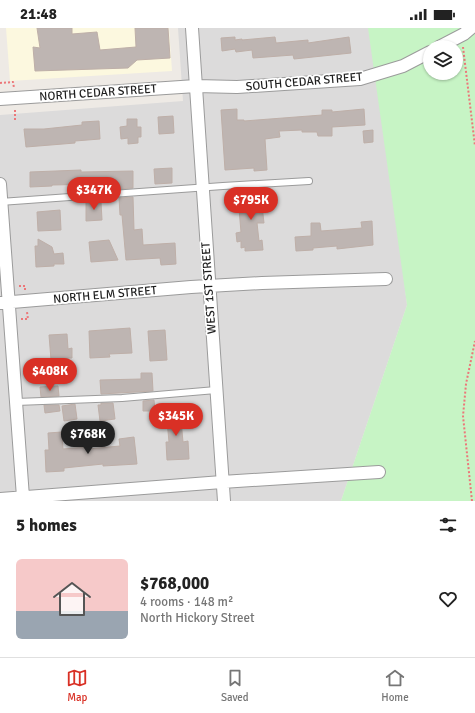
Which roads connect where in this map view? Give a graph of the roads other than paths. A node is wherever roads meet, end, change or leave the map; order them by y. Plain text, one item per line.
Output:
1 (192, 28) edge
2 (466, 32) edge
3 (452, 40) edge
4 (423, 56) edge
5 (196, 86) junction
6 (0, 99) edge
7 (309, 181) dead end
8 (0, 184) edge
9 (202, 187) junction
10 (1, 202) edge
11 (386, 279) dead end
12 (209, 286) junction
13 (5, 303) edge
14 (216, 390) junction
15 (16, 402) junction
16 (379, 472) dead end
17 (222, 482) junction
18 (23, 497) junction
19 (0, 499) edge
20 (224, 501) edge

1 - 5 street, WEST 1ST STREET
2 - 3 street
4 - 5 street, SOUTH CEDAR STREET
5 - 6 street, NORTH CEDAR STREET
5 - 9 street, WEST 1ST STREET
7 - 9 lane
8 - 10 street
9 - 10 lane
9 - 12 street, WEST 1ST STREET
10 - 13 street
11 - 12 street, NORTH ELM STREET
12 - 13 street, NORTH ELM STREET
12 - 14 street, WEST 1ST STREET
13 - 15 street
14 - 15 lane
14 - 17 street, WEST 1ST STREET
15 - 18 street
16 - 17 street
17 - 18 street
17 - 20 street, WEST 1ST STREET
18 - 19 street

